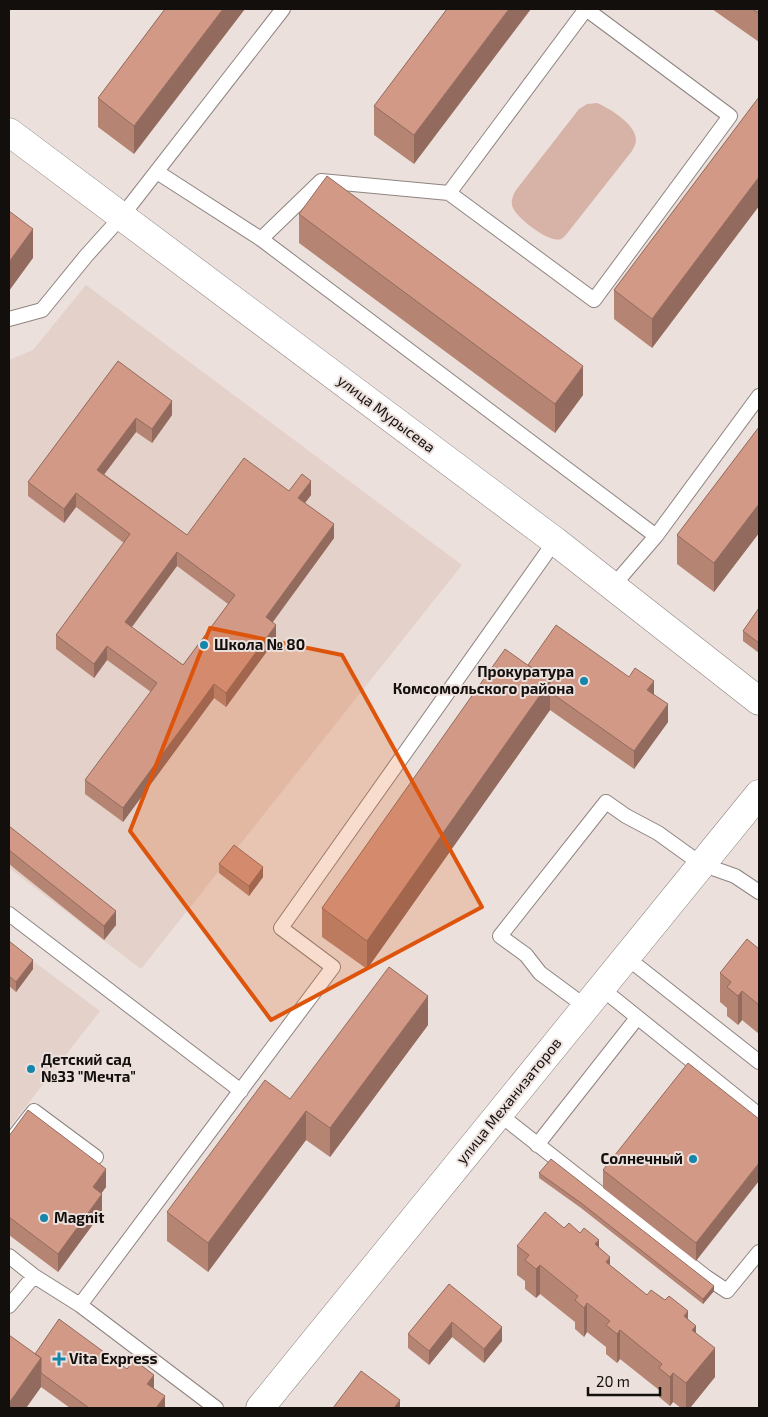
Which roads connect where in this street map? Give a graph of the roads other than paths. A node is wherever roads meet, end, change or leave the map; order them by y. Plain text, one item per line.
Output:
1 (283, 9) edge
2 (9, 132) edge
3 (157, 172) junction
4 (449, 193) junction
5 (122, 216) junction
6 (261, 239) junction
7 (9, 319) edge
8 (759, 396) edge
9 (656, 536) junction
10 (555, 541) junction
11 (613, 586) junction
12 (759, 701) edge
13 (759, 794) edge
14 (701, 864) junction
15 (759, 892) edge
16 (9, 914) edge
17 (626, 957) junction
18 (593, 998) junction
19 (637, 1018) junction
20 (759, 1062) edge
21 (241, 1091) junction
22 (499, 1114) junction
23 (759, 1115) edge
24 (9, 1143) edge
25 (537, 1145) junction
26 (96, 1157) dead end
27 (759, 1252) edge
28 (9, 1256) edge
29 (34, 1276) junction
30 (80, 1305) junction
31 (9, 1306) edge
32 (216, 1408) edge
33 (260, 1408) edge

1 - 3 lane
2 - 5 street, улица Мурысева
3 - 5 lane
3 - 6 lane
4 - 4 lane
4 - 6 lane
5 - 7 lane
5 - 10 street, улица Мурысева
6 - 9 lane
8 - 9 lane
9 - 11 lane
10 - 11 street, улица Мурысева
10 - 21 lane
11 - 12 street, улица Мурысева
13 - 14 street, улица Механизаторов
14 - 15 lane
14 - 17 street, улица Механизаторов
14 - 18 lane
16 - 21 lane
17 - 18 street, улица Механизаторов
17 - 20 lane
18 - 19 lane
18 - 22 street, улица Механизаторов
19 - 23 lane
19 - 25 lane
21 - 30 lane
22 - 25 lane
22 - 33 street, улица Механизаторов
24 - 26 lane
25 - 27 lane
28 - 29 lane
29 - 30 lane
29 - 31 lane
30 - 32 lane

